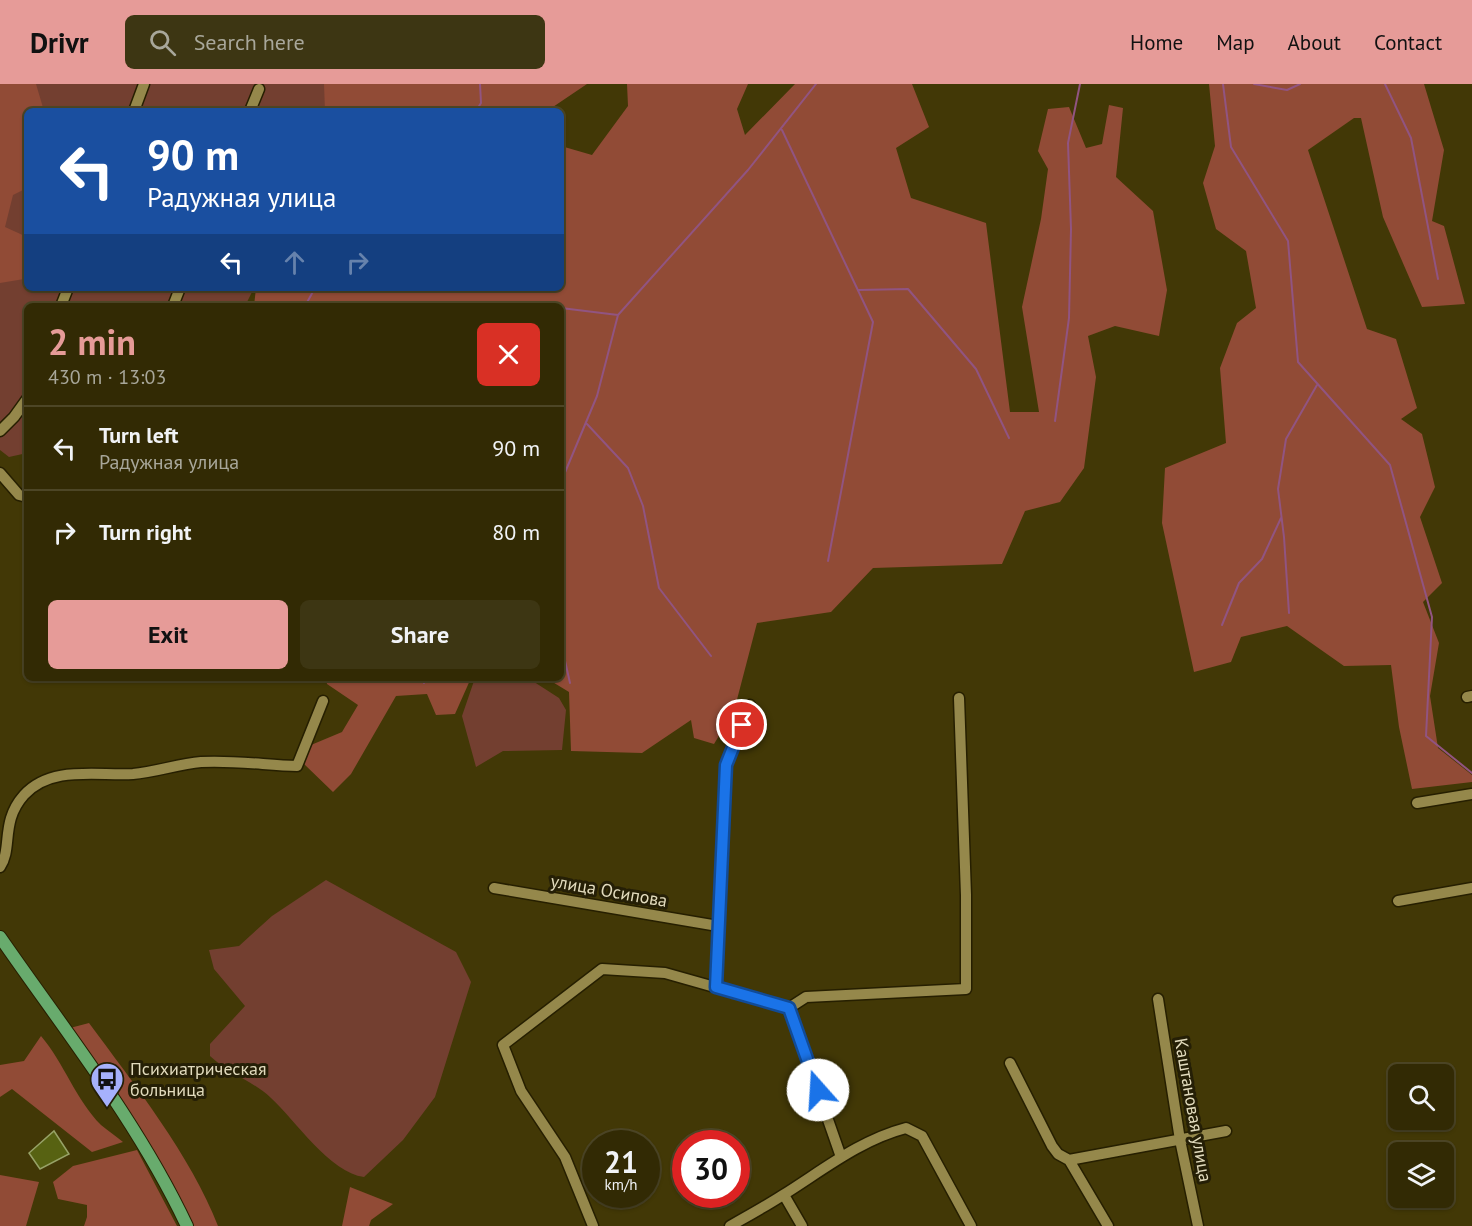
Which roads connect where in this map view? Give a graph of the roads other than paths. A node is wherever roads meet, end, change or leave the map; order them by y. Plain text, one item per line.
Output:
1 (144, 84) edge
2 (259, 88) dead end
3 (135, 108) edge
4 (251, 108) edge
5 (24, 403) edge
6 (0, 431) edge
7 (0, 473) edge
8 (24, 496) edge
9 (959, 698) dead end
10 (323, 701) dead end
11 (750, 705) dead end
12 (1472, 794) edge
13 (1417, 803) dead end
14 (0, 867) edge
15 (494, 888) dead end
16 (1472, 888) edge
17 (1398, 901) dead end
18 (718, 926) junction
19 (0, 937) edge
20 (716, 987) junction
21 (1158, 999) dead end
22 (789, 1008) junction
23 (1010, 1063) dead end
24 (1226, 1131) dead end
25 (1180, 1140) junction
26 (841, 1157) junction
27 (1069, 1160) junction
28 (784, 1195) junction
29 (187, 1226) edge
30 (593, 1226) edge
31 (730, 1226) edge
32 (802, 1226) edge
33 (971, 1226) edge
34 (1108, 1226) edge
35 (1198, 1226) edge

1 - 3 street
2 - 4 street
5 - 6 street
7 - 8 street
9 - 22 street
10 - 14 street
11 - 18 street
12 - 13 street
15 - 18 street, улица Осипова
16 - 17 street
18 - 20 street
19 - 29 main road
20 - 22 street
20 - 30 street
21 - 25 street, Каштановая улица
22 - 26 street
23 - 27 street
24 - 25 street
25 - 27 street
25 - 35 street, Каштановая улица
26 - 28 street
26 - 33 street
27 - 34 street
28 - 31 street
28 - 32 street

